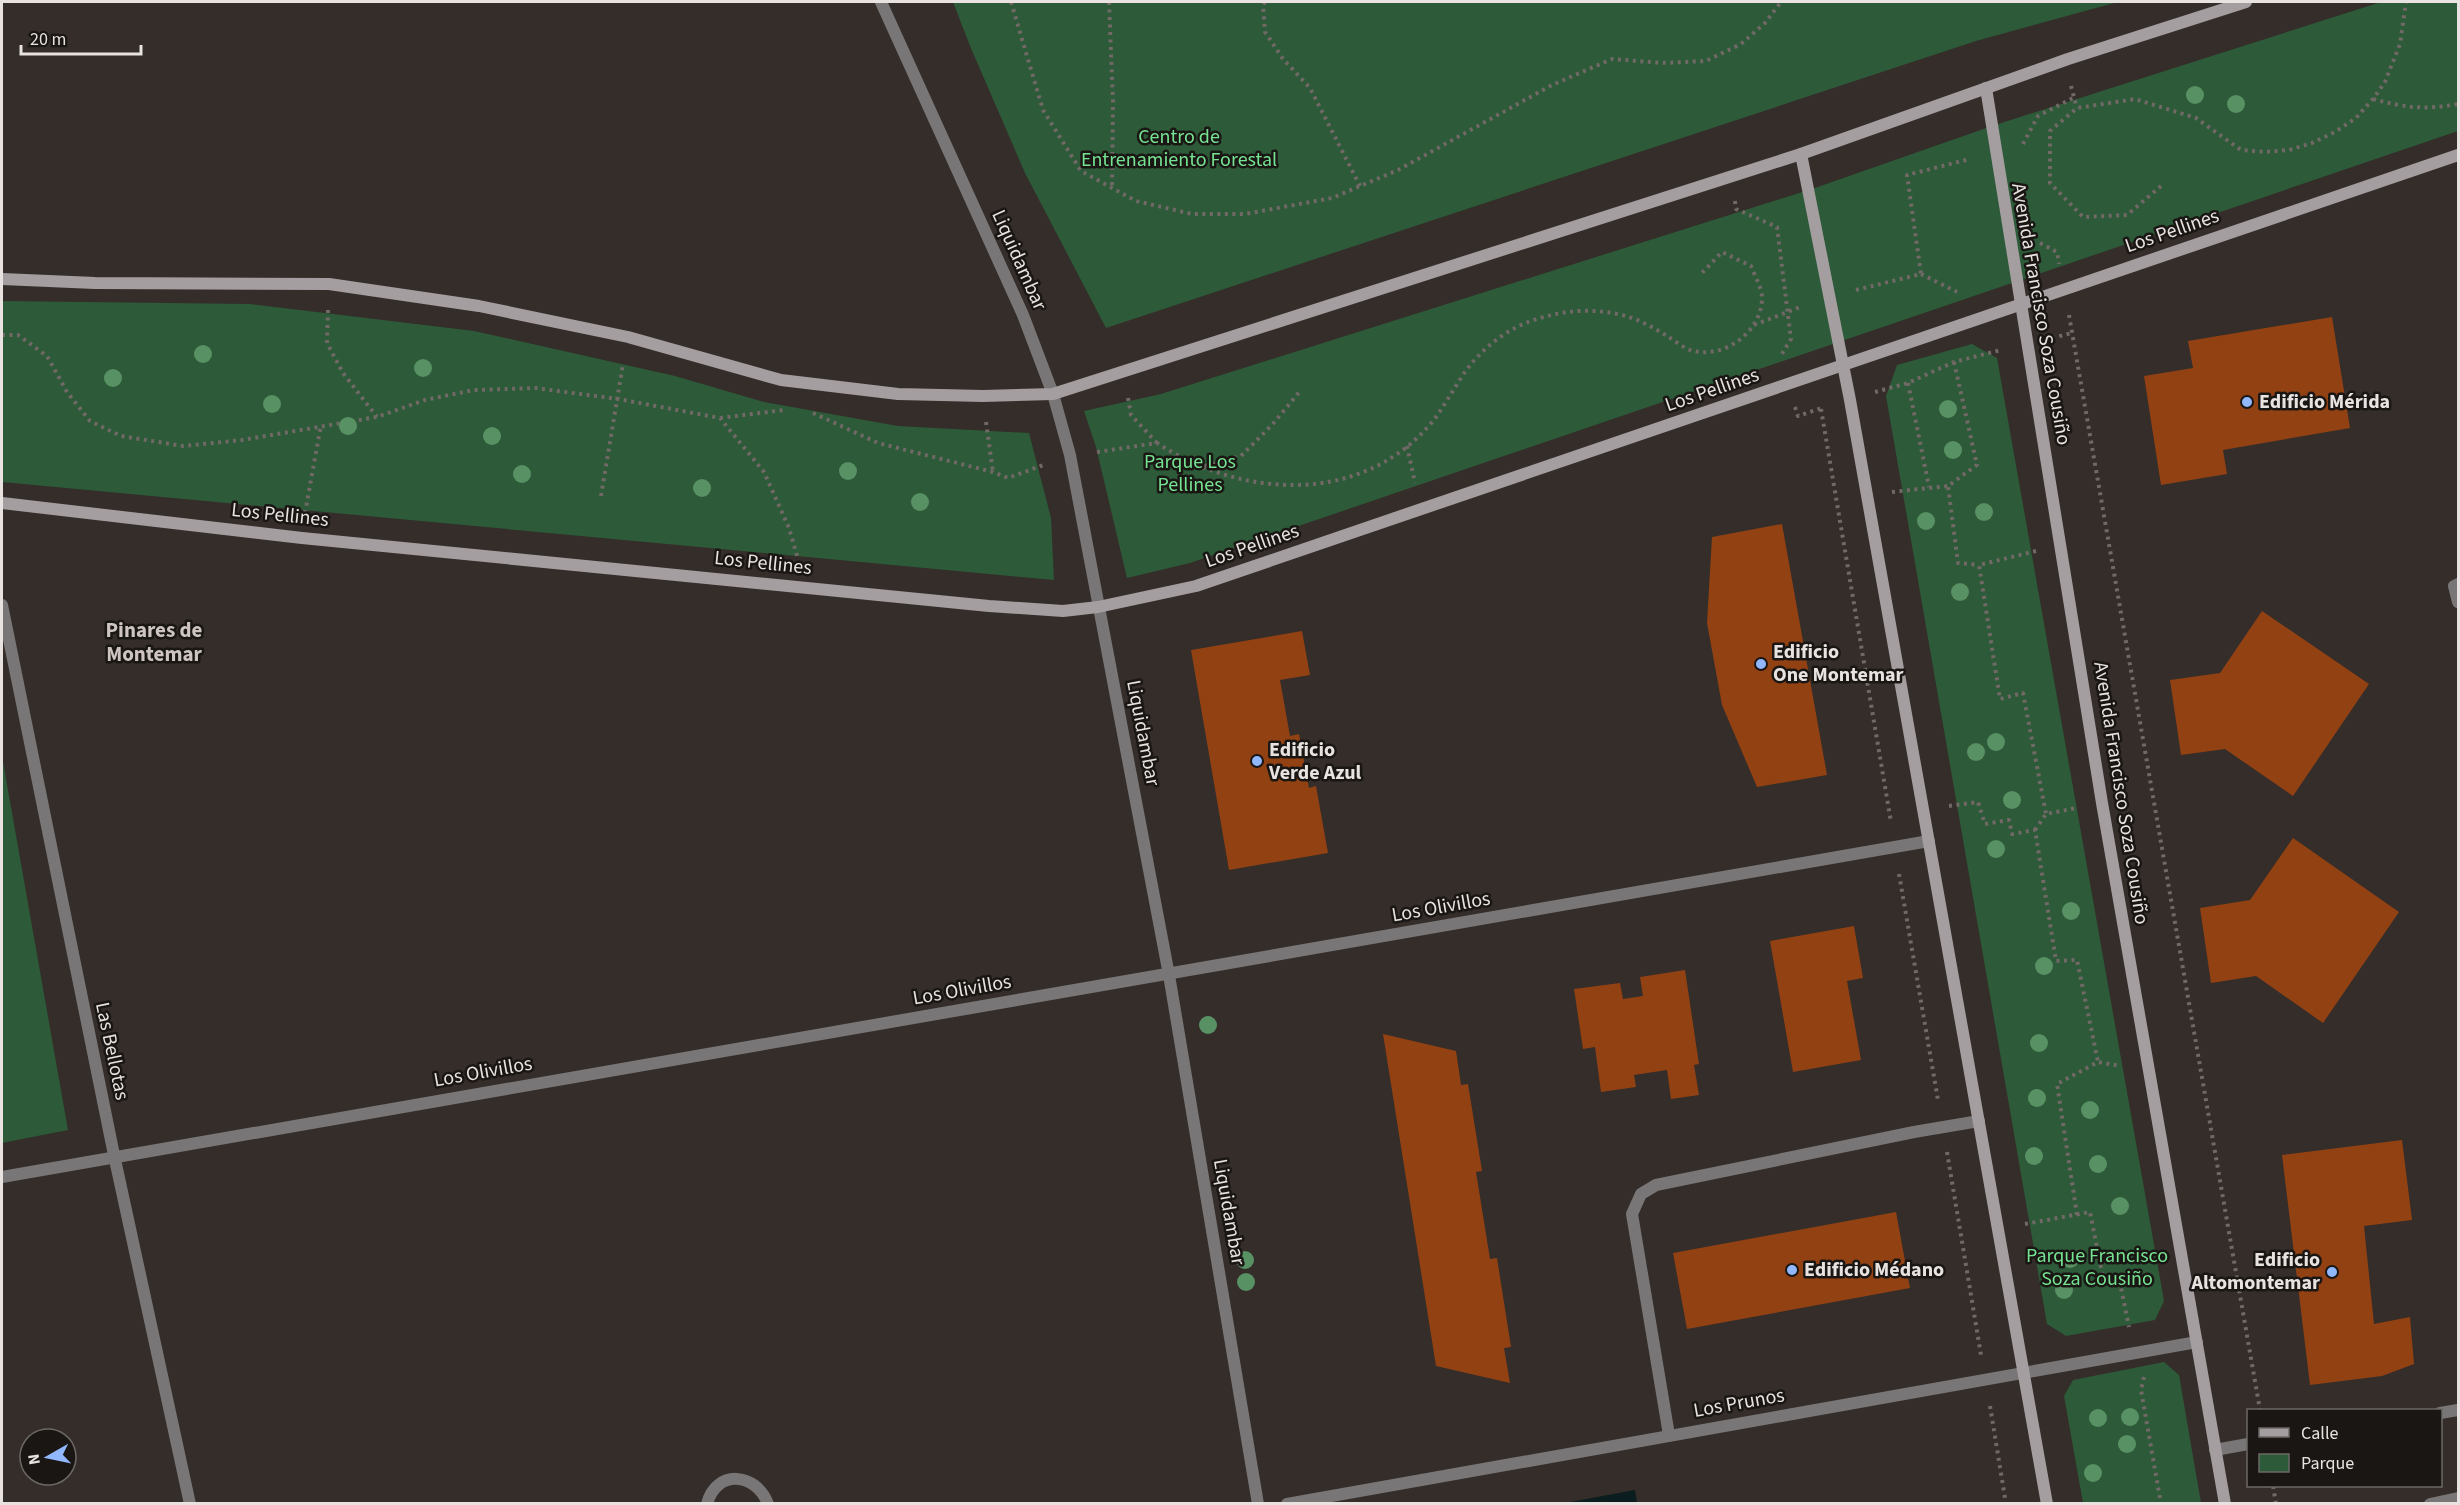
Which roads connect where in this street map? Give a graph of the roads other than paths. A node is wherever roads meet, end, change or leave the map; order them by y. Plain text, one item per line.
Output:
1 (881, 2) edge
2 (2246, 2) edge
3 (1986, 88) junction
4 (1801, 154) junction
5 (2458, 155) edge
6 (2, 279) edge
7 (2020, 304) junction
8 (1844, 366) junction
9 (1053, 394) junction
10 (2, 503) edge
11 (2458, 584) edge
12 (2458, 602) edge
13 (2, 605) edge
14 (1098, 607) junction
15 (1929, 841) junction
16 (1169, 975) junction
17 (1979, 1121) junction
18 (114, 1155) junction
19 (2, 1177) edge
20 (2197, 1342) junction
21 (2024, 1373) junction
22 (2458, 1410) edge
23 (2442, 1413) edge
24 (1669, 1435) junction
25 (2247, 1444) edge
26 (2216, 1450) junction
27 (2458, 1498) edge
28 (190, 1503) edge
29 (707, 1503) edge
30 (768, 1503) edge
31 (1258, 1503) edge
32 (1287, 1503) edge
33 (2047, 1503) edge
34 (2225, 1503) edge
35 (2430, 1503) edge

1 - 9 street, Liquidambar
2 - 3 main road
3 - 4 main road
3 - 7 main road, Avenida Francisco Soza Cousiño
4 - 8 main road
4 - 9 main road
5 - 7 main road, Los Pellines
6 - 9 main road
7 - 8 main road, Los Pellines
7 - 20 main road, Avenida Francisco Soza Cousiño
8 - 14 main road, Los Pellines
8 - 15 main road
9 - 14 street, Liquidambar
10 - 14 main road, Los Pellines
11 - 12 street
13 - 18 street, Las Bellotas
14 - 16 street, Liquidambar
15 - 16 street, Los Olivillos
15 - 17 main road
16 - 18 street, Los Olivillos
16 - 31 street, Liquidambar
17 - 21 main road
17 - 24 street
18 - 19 street, Los Olivillos
18 - 28 street, Las Bellotas
20 - 21 street, Los Prunos
20 - 26 main road, Avenida Francisco Soza Cousiño
21 - 24 street, Los Prunos
21 - 33 main road
22 - 23 street
24 - 32 street, Los Prunos
25 - 26 street
26 - 34 main road, Avenida Francisco Soza Cousiño
27 - 35 street
29 - 30 street

